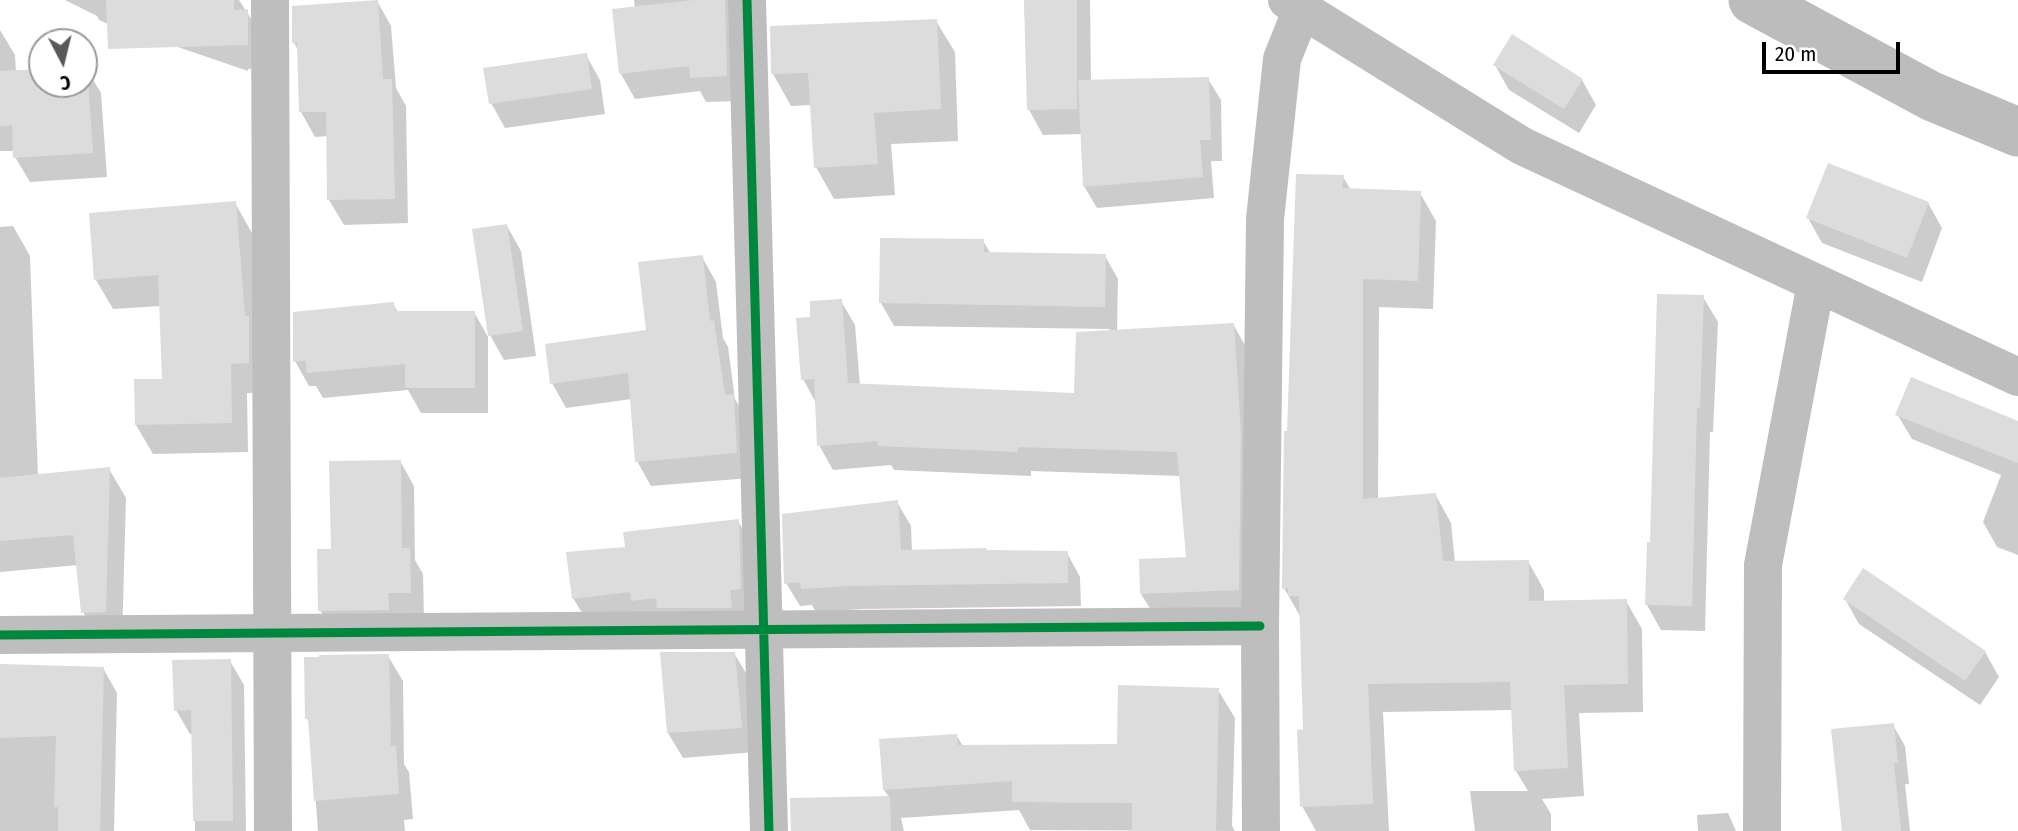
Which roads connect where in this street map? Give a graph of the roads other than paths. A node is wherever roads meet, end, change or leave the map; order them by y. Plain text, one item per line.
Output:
1 (270, 0) edge
2 (747, 0) edge
3 (1294, 4) edge
4 (1816, 283) junction
5 (2018, 377) edge
6 (1260, 626) junction
7 (764, 630) junction
8 (272, 633) junction
9 (0, 635) edge
10 (273, 831) edge
11 (769, 831) edge
12 (1261, 831) edge
13 (1762, 831) edge

1 - 8 street
2 - 7 street
3 - 4 street
3 - 6 street
4 - 5 street
4 - 13 street
6 - 7 street
6 - 12 street
7 - 8 street
7 - 11 street
8 - 9 street
8 - 10 street

